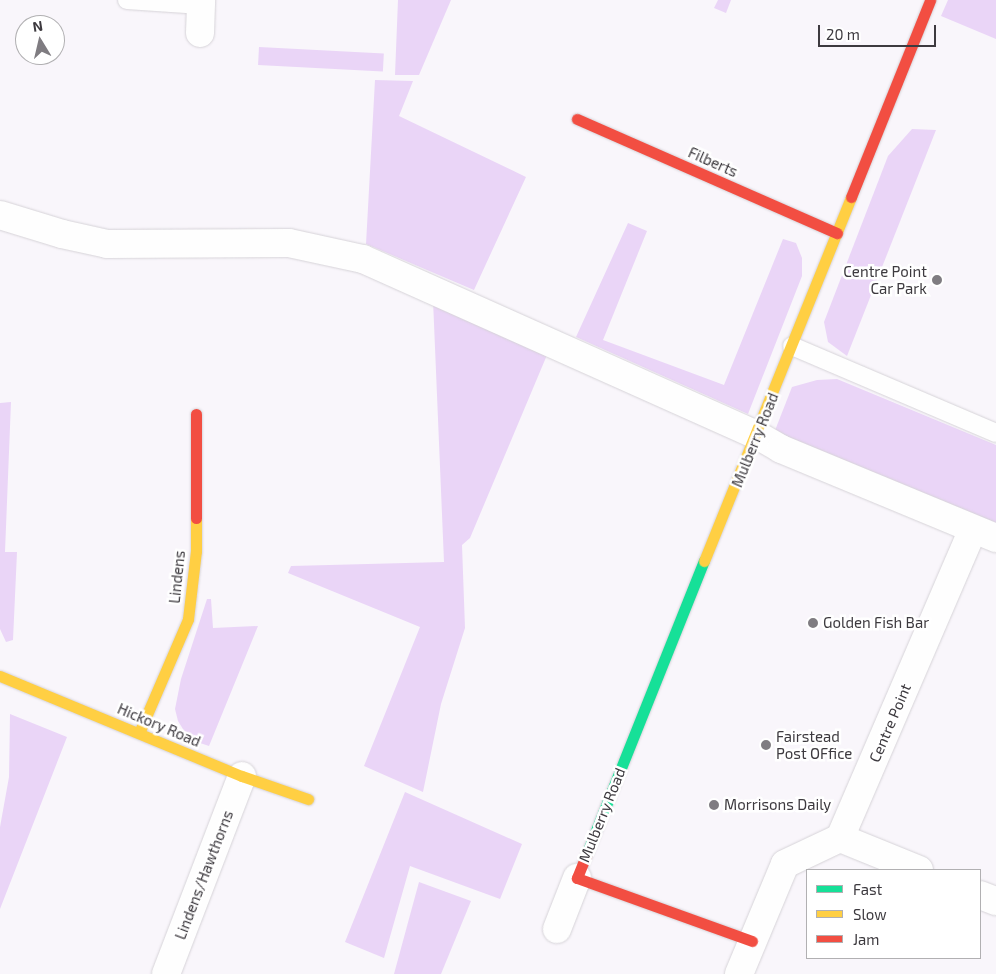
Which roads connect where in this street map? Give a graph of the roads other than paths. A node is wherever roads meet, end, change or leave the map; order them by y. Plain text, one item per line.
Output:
1 (127, 0) edge
2 (930, 0) edge
3 (201, 3) edge
4 (200, 32) dead end
5 (577, 119) dead end
6 (0, 215) edge
7 (837, 233) junction
8 (792, 346) junction
9 (196, 414) dead end
10 (996, 432) edge
11 (757, 435) junction
12 (985, 533) edge
13 (0, 676) edge
14 (139, 733) junction
15 (242, 776) junction
16 (308, 799) dead end
17 (840, 838) junction
18 (917, 869) edge
19 (577, 878) junction
20 (981, 895) edge
21 (996, 901) edge
22 (557, 929) dead end
23 (752, 941) junction
24 (166, 974) edge
25 (739, 974) edge

1 - 3 lane
2 - 7 street, Mulberry Road
3 - 4 street
5 - 7 street, Filberts
6 - 11 street
7 - 8 street, Mulberry Road
8 - 10 lane
8 - 11 street, Mulberry Road
9 - 14 street, Lindens
11 - 12 street
11 - 19 street, Mulberry Road
12 - 17 street, Centre Point
13 - 14 street, Hickory Road
14 - 15 street, Hickory Road
15 - 16 street, Hickory Road
15 - 24 street, Lindens/Hawthorns
17 - 18 street
17 - 23 street
19 - 22 street, Mulberry Road
19 - 23 street, Mulberry Road
20 - 21 street
23 - 25 street

